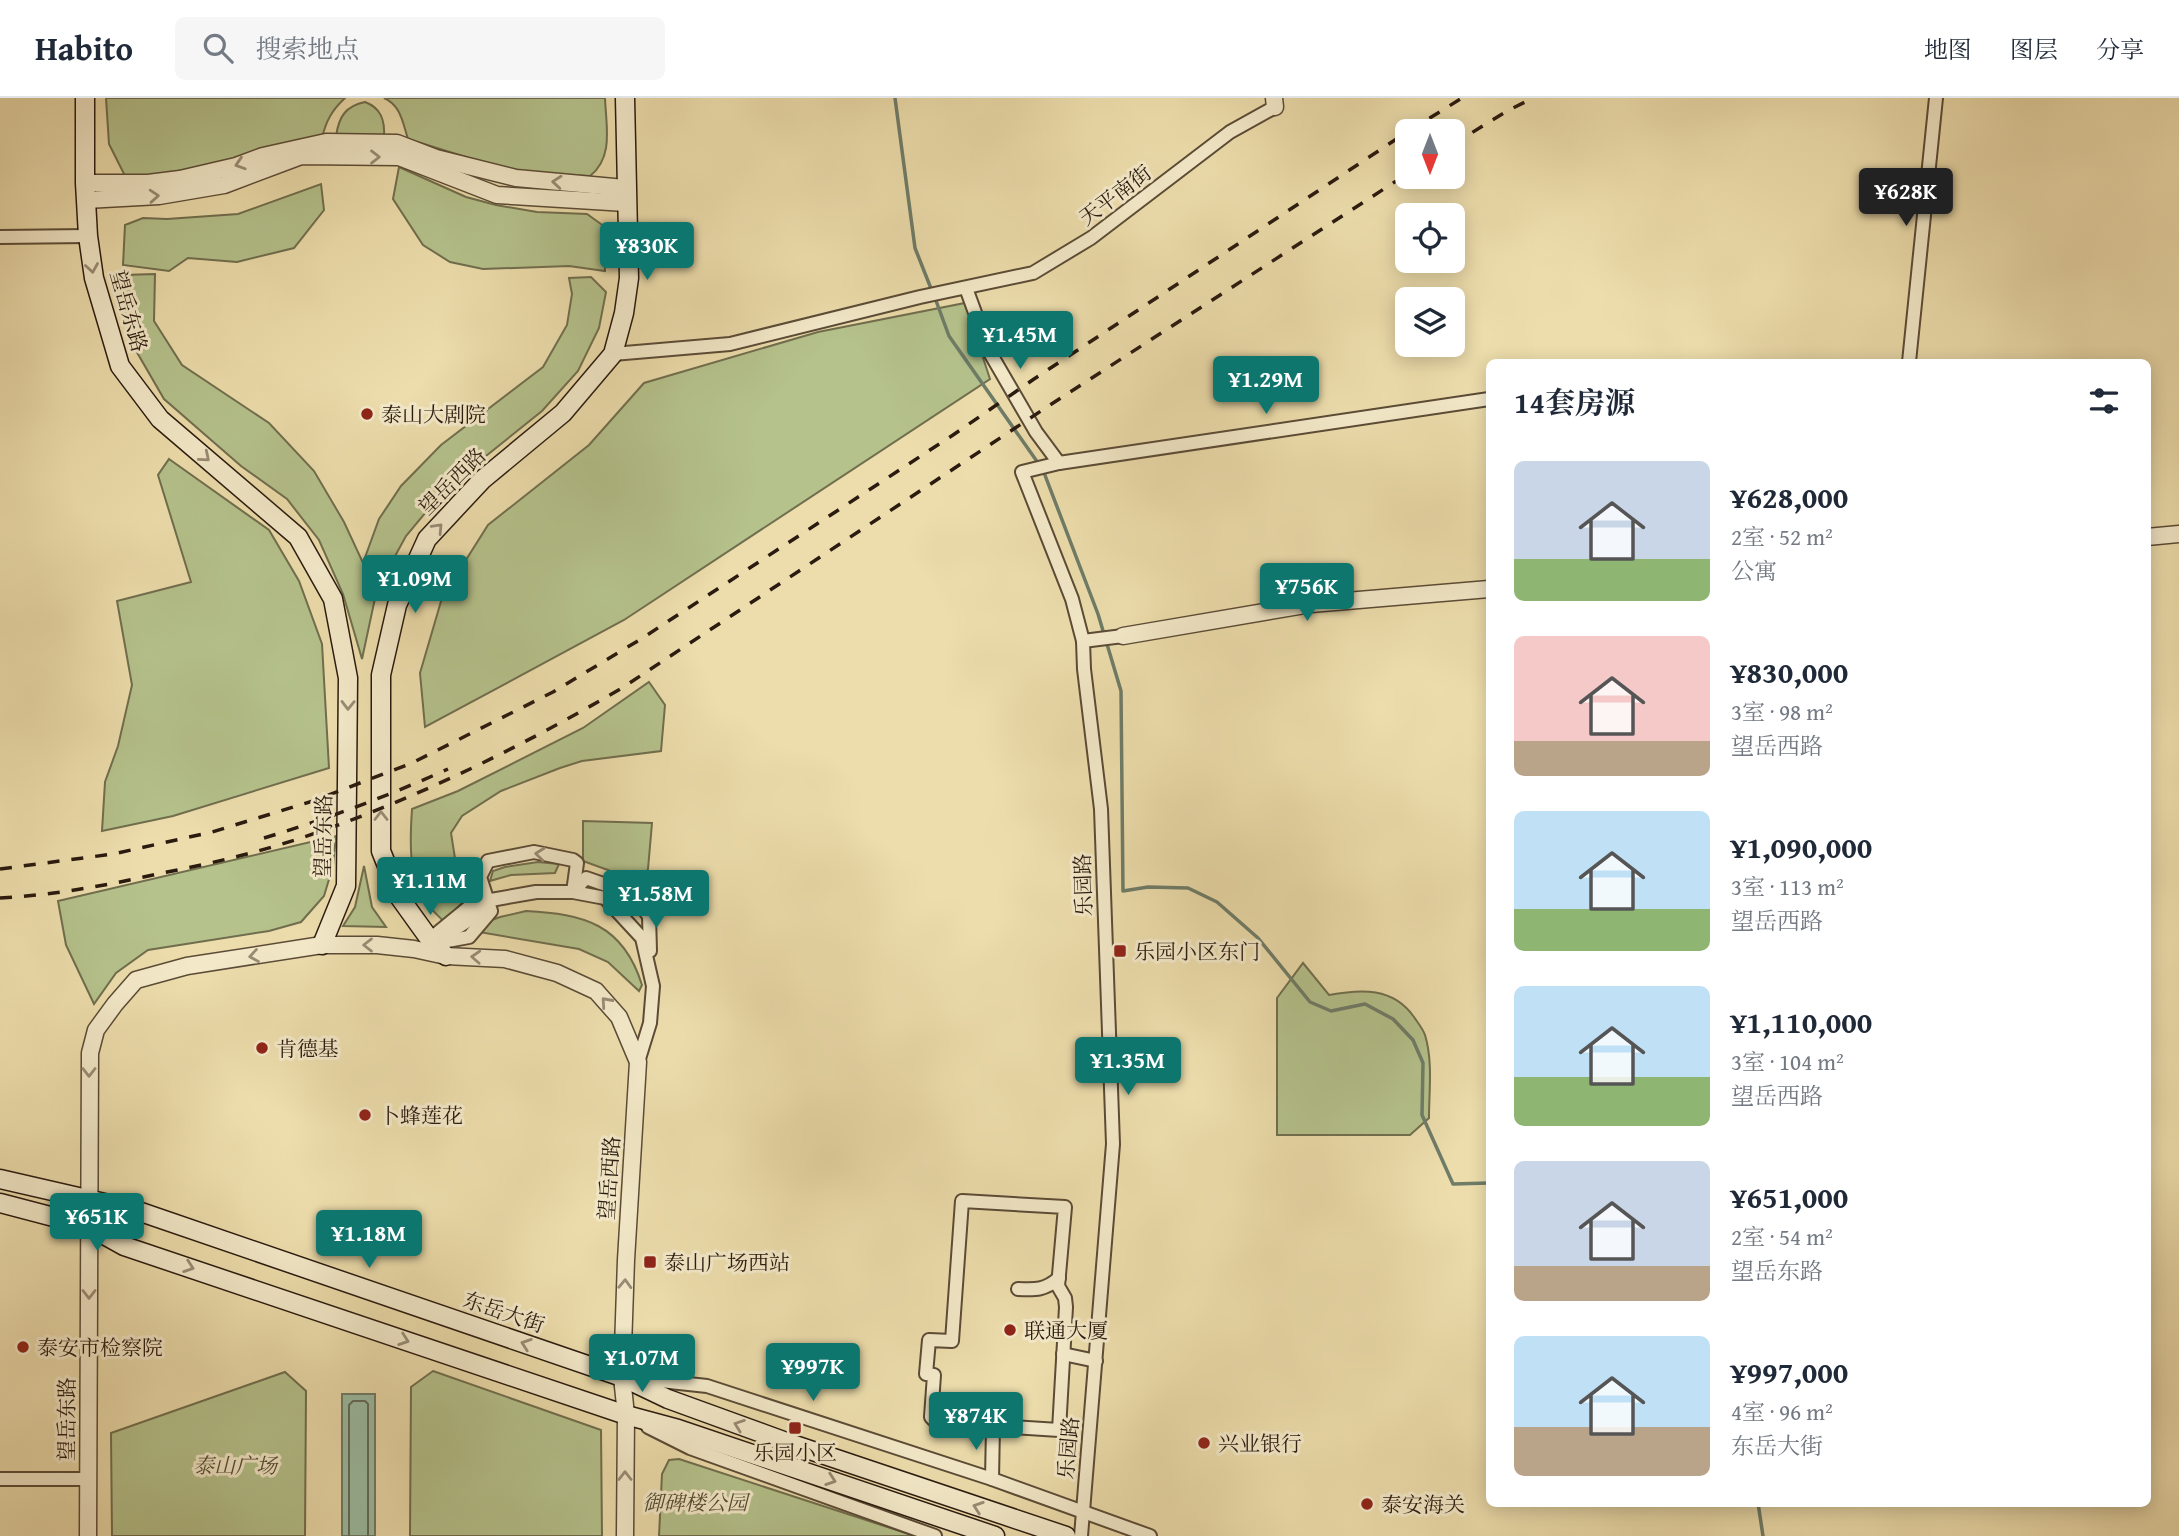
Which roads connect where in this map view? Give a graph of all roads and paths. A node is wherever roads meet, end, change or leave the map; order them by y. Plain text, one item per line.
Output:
1 (85, 98) edge
2 (625, 98) edge
3 (1936, 98) edge
4 (1274, 102) edge
5 (85, 191) junction
6 (626, 196) junction
7 (88, 236) junction
8 (0, 237) edge
9 (966, 288) junction
10 (613, 354) junction
11 (1909, 359) edge
12 (1486, 399) edge
13 (1054, 465) junction
14 (2179, 534) edge
15 (2151, 537) edge
16 (1486, 589) edge
17 (1123, 636) joint
18 (1088, 641) junction
19 (381, 675) junction
20 (348, 677) junction
21 (573, 892) junction
22 (489, 901) junction
23 (322, 945) junction
24 (440, 950) junction
25 (651, 975) junction
26 (638, 1062) junction
27 (0, 1180) edge
28 (89, 1200) junction
29 (0, 1203) edge
30 (88, 1226) junction
31 (1059, 1278) junction
32 (1018, 1289) dead end
33 (1063, 1354) junction
34 (1097, 1361) junction
35 (622, 1377) junction
36 (626, 1415) junction
37 (993, 1426) junction
38 (0, 1479) edge
39 (88, 1479) junction
40 (992, 1479) junction
41 (1084, 1514) junction
42 (88, 1536) edge
43 (625, 1536) edge
44 (936, 1536) edge
45 (995, 1536) edge
46 (1066, 1536) edge
47 (1081, 1536) edge
48 (1150, 1536) edge

1 - 5 main road, 望岳东路
2 - 6 main road, 望岳西路
3 - 11 street
4 - 9 street, 天平南街
5 - 6 street
5 - 7 main road, 望岳东路
6 - 10 main road, 望岳西路
7 - 8 street
7 -> 20 main road, 望岳东路
9 - 10 street, 天平南街
9 - 13 street
19 -> 10 main road, 望岳西路
12 - 13 street
13 - 18 street, 乐园路
14 - 15 street
16 - 17 street
17 - 18 street
18 - 34 street, 乐园路
19 - 20 main road
24 -> 19 main road, 望岳西路
20 -> 23 main road, 望岳东路
21 - 22 street
21 -> 22 street
21 - 25 street
21 - 25 street
22 - 24 street
24 -> 23 street, 望岳西路
23 -> 28 street, 望岳东路
26 -> 24 street, 望岳西路
25 - 26 street
35 -> 26 street, 望岳西路
27 - 28 main road, 东岳大街
28 - 30 street, 望岳东路
35 -> 28 main road, 东岳大街
29 - 30 main road
30 -> 36 main road
30 -> 39 street, 望岳东路
31 - 32 street
31 - 33 street
31 - 37 street
33 - 34 street
33 - 37 street
34 - 41 street, 乐园路
35 - 36 street, 望岳西路
35 - 40 street
46 -> 35 main road, 东岳大街
43 -> 36 street, 望岳西路
36 - 44 street
36 -> 45 main road
37 - 40 street
38 - 39 street
39 - 42 street, 望岳东路
40 - 41 street
41 - 47 street, 乐园路
41 - 48 street

